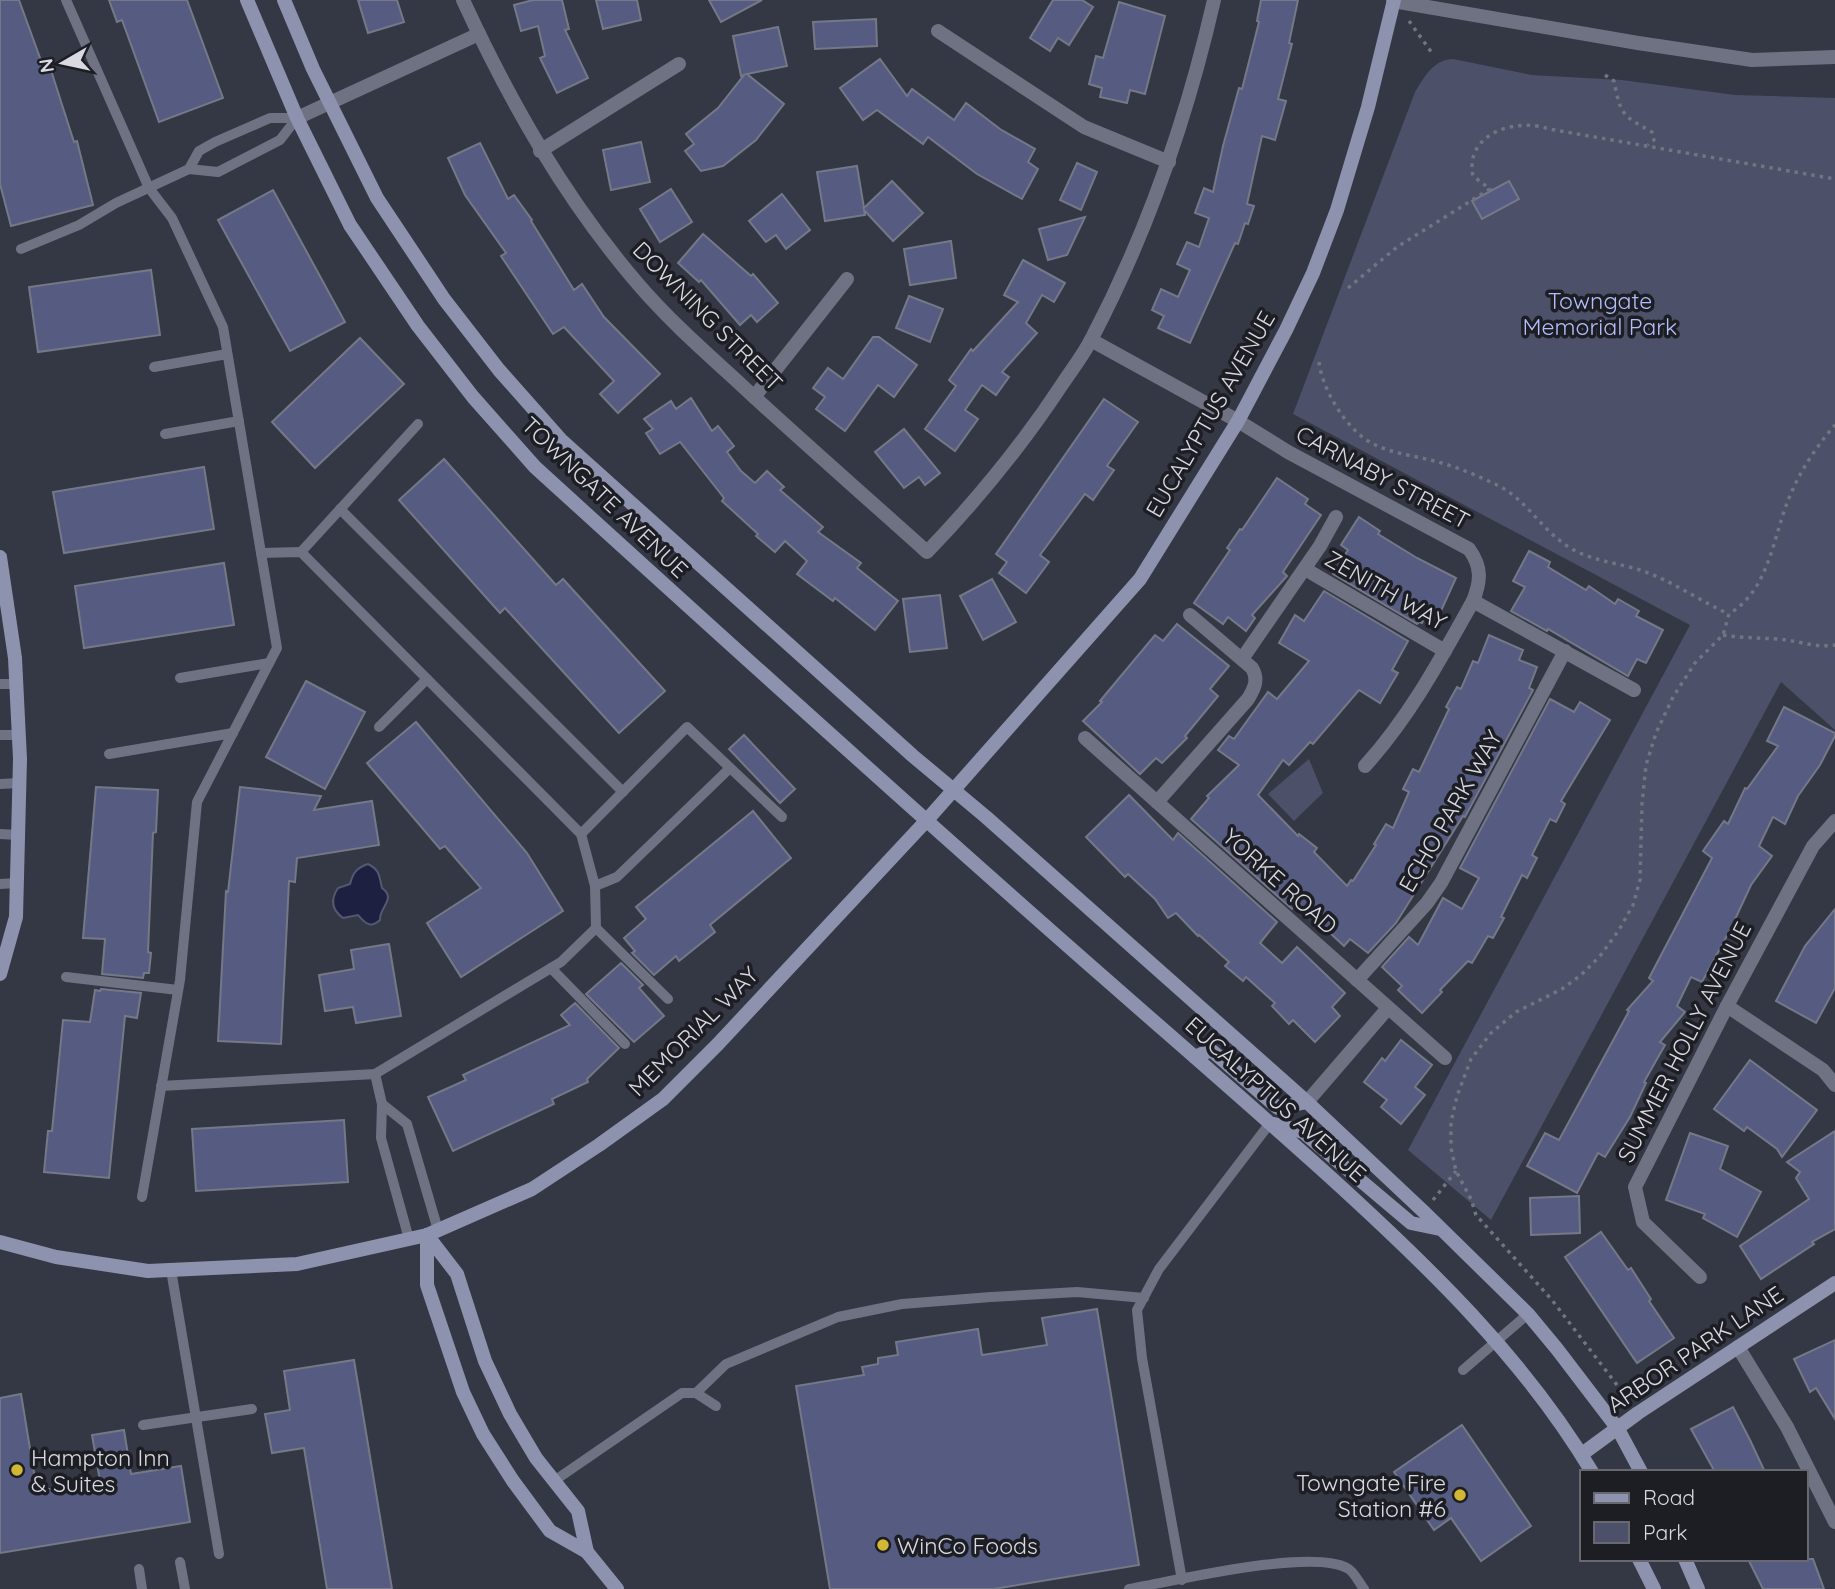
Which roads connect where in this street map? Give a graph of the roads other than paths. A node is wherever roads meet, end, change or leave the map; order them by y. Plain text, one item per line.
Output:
1 (66, 0) edge
2 (247, 0) edge
3 (284, 0) edge
4 (463, 0) edge
5 (1213, 0) edge
6 (1394, 0) edge
7 (938, 31) dead end
8 (479, 34) junction
9 (1835, 57) edge
10 (679, 64) dead end
11 (330, 102) junction
12 (298, 118) junction
13 (540, 151) junction
14 (1169, 162) junction
15 (189, 169) junction
16 (149, 188) junction
17 (21, 249) dead end
18 (847, 279) dead end
19 (1091, 340) junction
20 (228, 354) junction
21 (154, 367) dead end
22 (754, 397) junction
23 (239, 421) junction
24 (1238, 421) junction
25 (418, 425) dead end
26 (165, 434) dead end
27 (340, 509) junction
28 (1336, 517) dead end
29 (301, 552) junction
30 (261, 553) junction
31 (0, 559) edge
32 (1305, 569) junction
33 (1473, 601) junction
34 (5, 612) edge
35 (1190, 615) dead end
36 (1445, 651) junction
37 (1565, 651) junction
38 (1242, 659) junction
39 (269, 663) junction
40 (180, 678) dead end
41 (427, 679) junction
42 (0, 684) edge
43 (17, 684) junction
44 (1634, 690) dead end
45 (379, 727) dead end
46 (233, 733) junction
47 (0, 735) edge
48 (20, 736) junction
49 (1085, 738) dead end
50 (109, 754) dead end
51 (1365, 766) dead end
52 (730, 768) junction
53 (20, 783) junction
54 (0, 784) edge
55 (953, 789) junction
56 (623, 792) junction
57 (1157, 802) junction
58 (782, 817) dead end
59 (927, 820) junction
60 (1835, 821) edge
61 (0, 834) edge
62 (581, 834) junction
63 (18, 835) junction
64 (17, 883) junction
65 (0, 884) edge
66 (595, 886) junction
67 (596, 928) junction
68 (551, 968) junction
69 (0, 974) edge
70 (66, 977) dead end
71 (1357, 980) junction
72 (178, 990) junction
73 (668, 999) dead end
74 (1727, 1006) junction
75 (1388, 1008) junction
76 (625, 1044) dead end
77 (1195, 1057) junction
78 (1445, 1058) dead end
79 (375, 1073) junction
80 (1835, 1085) edge
81 (161, 1086) junction
82 (1307, 1102) junction
83 (383, 1104) junction
84 (1270, 1123) junction
85 (142, 1197) dead end
86 (1441, 1229) junction
87 (433, 1233) junction
88 (409, 1239) junction
89 (0, 1242) edge
90 (171, 1270) junction
91 (1700, 1277) dead end
92 (1835, 1283) edge
93 (1144, 1298) junction
94 (1528, 1314) junction
95 (1496, 1340) junction
96 (1738, 1347) junction
97 (1462, 1370) dead end
98 (696, 1393) junction
99 (716, 1406) dead end
100 (252, 1409) dead end
101 (196, 1418) junction
102 (143, 1424) dead end
103 (1618, 1429) junction
104 (1582, 1454) junction
105 (1591, 1470) edge
106 (1640, 1470) edge
107 (554, 1480) junction
108 (1835, 1522) edge
109 (587, 1552) junction
110 (219, 1554) dead end
111 (1640, 1561) edge
112 (1686, 1561) edge
113 (180, 1562) dead end
114 (139, 1569) dead end
115 (1182, 1580) junction
116 (142, 1589) edge
117 (184, 1589) edge
118 (617, 1589) edge
119 (1129, 1589) edge
120 (1364, 1589) edge
121 (1654, 1589) edge
122 (1698, 1589) edge

1 - 16 lane
2 - 12 main road, TOWNGATE AVENUE
3 - 11 main road, TOWNGATE AVENUE
4 - 8 street, DOWNING STREET
5 - 14 street
6 - 9 street
6 - 24 main road, EUCALYPTUS AVENUE
7 - 14 street
8 - 11 street
8 - 13 street, DOWNING STREET
10 - 13 street
11 - 12 street
11 - 55 main road, TOWNGATE AVENUE
12 - 15 lane
12 - 15 lane
12 - 59 main road, TOWNGATE AVENUE
13 - 22 street, DOWNING STREET
14 - 19 street
15 - 16 lane
16 - 17 lane
16 - 20 lane
18 - 22 street
19 - 22 street, DOWNING STREET
19 - 24 street, CARNABY STREET
20 - 21 lane
20 - 23 lane
23 - 26 lane
23 - 30 lane
24 - 33 street, CARNABY STREET
24 - 55 main road, EUCALYPTUS AVENUE
25 - 27 lane
27 - 29 lane
27 - 56 lane
28 - 32 street
29 - 30 lane
29 - 41 lane
30 - 39 lane
31 - 34 main road
32 - 36 street, ZENITH WAY
32 - 38 street
33 - 36 street, CARNABY STREET
33 - 37 street
34 - 43 main road
35 - 38 street
36 - 51 street, CARNABY STREET
37 - 44 street
37 - 71 street, ECHO PARK WAY
38 - 57 street
39 - 40 lane
39 - 46 lane
41 - 45 lane
41 - 62 lane
42 - 43 lane
43 - 48 main road
46 - 50 lane
46 - 72 lane
47 - 48 lane
48 - 53 main road
49 - 57 street, YORKE ROAD
52 - 56 lane
52 - 58 lane
52 - 66 lane
53 - 54 lane
53 - 63 main road
55 - 59 main road, EUCALYPTUS AVENUE
55 - 82 main road, EUCALYPTUS AVENUE
56 - 62 lane
57 - 71 street, YORKE ROAD
59 - 77 main road, EUCALYPTUS AVENUE
59 - 87 main road, MEMORIAL WAY
60 - 74 street, SUMMER HOLLY AVENUE
61 - 63 lane
62 - 66 lane
63 - 64 main road
64 - 65 lane
64 - 69 main road
66 - 67 lane
67 - 68 lane
67 - 73 lane
68 - 76 lane
68 - 79 lane
70 - 72 lane
71 - 75 street, YORKE ROAD
72 - 81 lane
74 - 80 street
74 - 91 street, SUMMER HOLLY AVENUE
75 - 78 street, YORKE ROAD
75 - 82 street
77 - 82 main road
77 - 84 main road, EUCALYPTUS AVENUE
79 - 81 lane
79 - 83 lane
81 - 85 lane
82 - 86 main road, EUCALYPTUS AVENUE
83 - 87 lane
83 - 88 lane
84 - 86 main road
84 - 93 lane
84 - 95 main road, EUCALYPTUS AVENUE
86 - 94 main road, EUCALYPTUS AVENUE
87 - 88 main road, MEMORIAL WAY
87 - 107 main road
87 - 109 main road
88 - 90 main road, MEMORIAL WAY
89 - 90 main road, MEMORIAL WAY
90 - 101 lane
92 - 96 main road, ARBOR PARK LANE
93 - 98 lane
93 - 115 lane
94 - 95 lane
94 - 103 main road, EUCALYPTUS AVENUE
95 - 97 lane
95 - 104 main road, EUCALYPTUS AVENUE
96 - 103 main road, ARBOR PARK LANE
96 - 108 street
98 - 99 lane
98 - 107 lane
100 - 101 lane
101 - 102 lane
101 - 110 lane
103 - 104 main road, ARBOR PARK LANE
103 - 106 main road, EUCALYPTUS AVENUE
104 - 105 main road, EUCALYPTUS AVENUE
107 - 109 main road
109 - 118 main road
111 - 121 main road
112 - 122 main road
113 - 117 lane
114 - 116 lane
115 - 119 lane
115 - 120 lane

